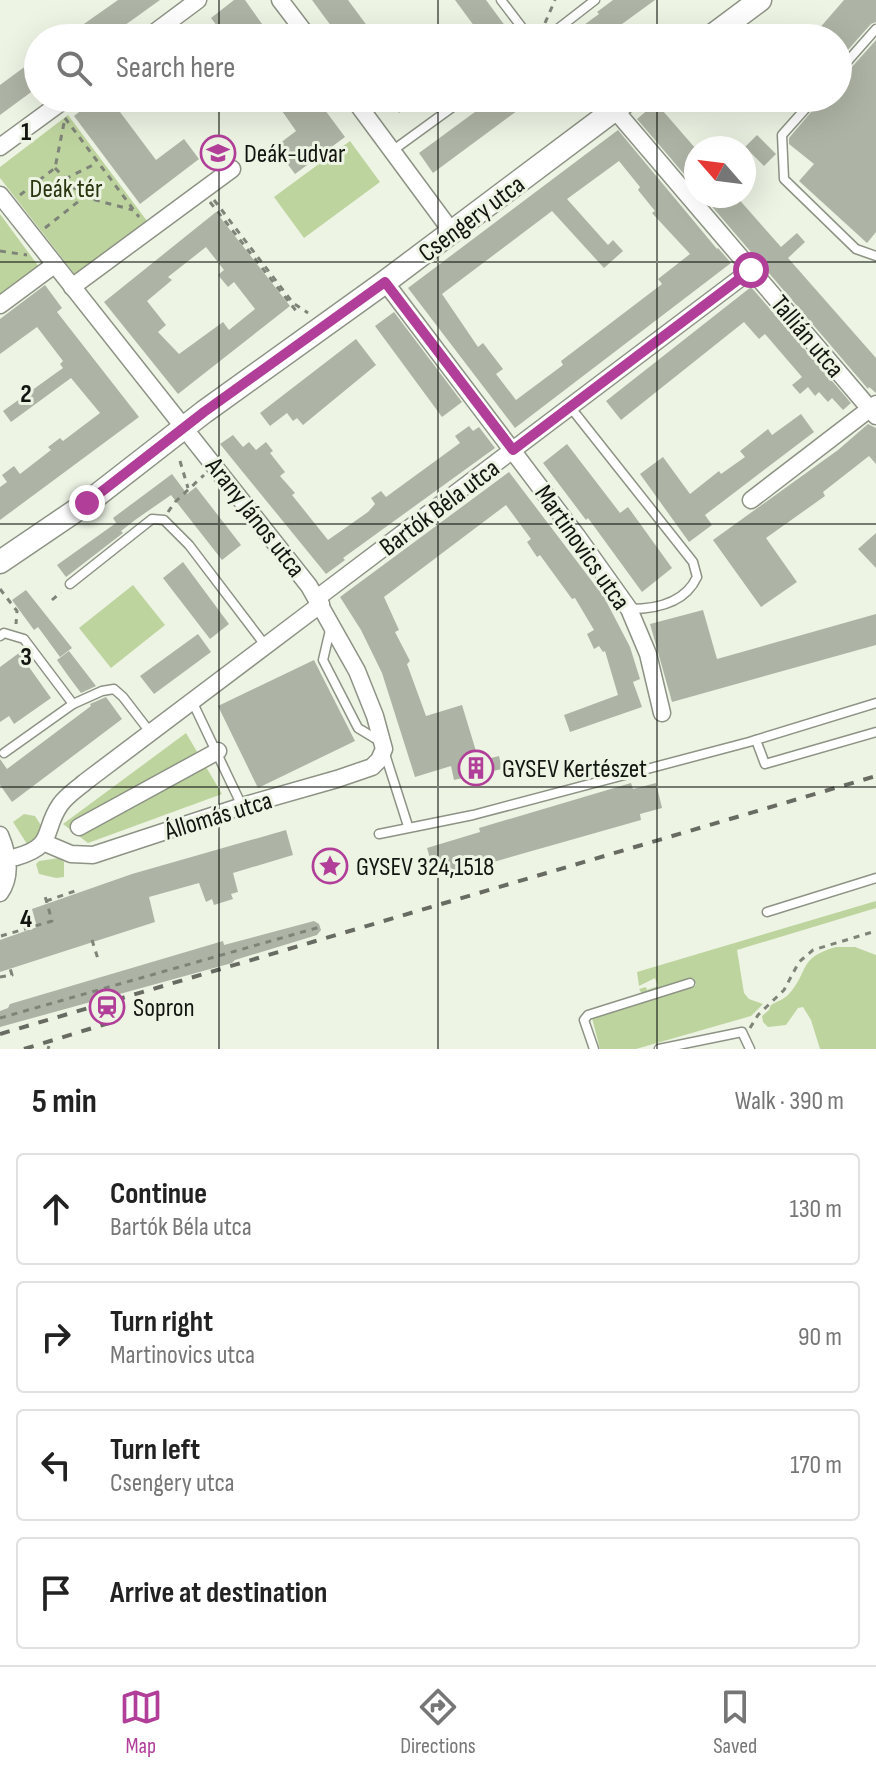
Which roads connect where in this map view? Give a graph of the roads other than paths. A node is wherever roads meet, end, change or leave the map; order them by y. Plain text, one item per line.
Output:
1 (198, 0) edge
2 (280, 0) edge
3 (501, 0) edge
4 (595, 0) edge
5 (760, 0) edge
6 (166, 24) edge
7 (298, 24) edge
8 (519, 24) edge
9 (564, 24) edge
10 (728, 24) edge
11 (876, 29) edge
12 (852, 56) edge
13 (48, 112) edge
14 (363, 112) edge
15 (446, 112) edge
16 (611, 112) edge
17 (628, 112) edge
18 (803, 112) edge
19 (0, 147) edge
20 (391, 152) junction
21 (232, 169) dead end
22 (0, 195) edge
23 (452, 232) junction
24 (876, 256) edge
25 (54, 265) junction
26 (751, 270) junction
27 (385, 282) junction
28 (72, 287) junction
29 (0, 305) edge
30 (571, 408) junction
31 (874, 409) edge
32 (185, 428) junction
33 (513, 450) junction
34 (751, 500) dead end
35 (0, 562) edge
36 (70, 584) dead end
37 (319, 601) junction
38 (629, 609) junction
39 (331, 625) junction
40 (0, 636) edge
41 (266, 646) junction
42 (192, 700) junction
43 (876, 703) edge
44 (73, 704) junction
45 (662, 713) dead end
46 (150, 732) junction
47 (876, 732) edge
48 (756, 740) junction
49 (383, 746) junction
50 (218, 751) junction
51 (4, 753) dead end
52 (242, 806) junction
53 (408, 826) junction
54 (79, 827) dead end
55 (379, 834) dead end
56 (45, 843) junction
57 (7, 853) edge
58 (876, 878) edge
59 (0, 893) edge
60 (767, 912) dead end
61 (690, 983) dead end
62 (594, 1049) edge
63 (659, 1049) edge
64 (750, 1049) edge

1 - 6 street
2 - 7 street
3 - 8 lane
4 - 9 lane
5 - 10 main road
11 - 12 lane
13 - 19 street
14 - 20 street
15 - 20 lane
16 - 23 main road, Csengery utca
17 - 26 street, Tallián utca
18 - 24 lane
20 - 23 street
21 - 28 street
22 - 25 street, Arany János utca
23 - 27 main road, Csengery utca
25 - 28 street, Arany János utca
25 - 29 street
26 - 30 street, Bartók Béla utca
26 - 31 street, Tallián utca
27 - 32 main road, Csengery utca
27 - 33 street, Martinovics utca
28 - 32 street, Arany János utca
30 - 33 street, Bartók Béla utca
30 - 38 lane
31 - 34 street
32 - 35 main road, Csengery utca
32 - 37 street, Arany János utca
33 - 37 street, Bartók Béla utca
33 - 38 street, Martinovics utca
36 - 41 lane
37 - 39 street, Arany János utca
37 - 41 street, Bartók Béla utca
38 - 45 street, Martinovics utca
39 - 49 street, Arany János utca
39 - 49 lane
40 - 44 lane
41 - 42 street, Bartók Béla utca
42 - 46 street, Bartók Béla utca
42 - 50 lane
43 - 48 lane
44 - 46 lane
44 - 51 lane
46 - 56 street, Bartók Béla utca
47 - 48 lane
48 - 53 lane
49 - 52 street, Állomás utca
49 - 53 lane
50 - 52 lane
50 - 54 street
52 - 56 street, Állomás utca
53 - 55 lane
56 - 57 street
57 - 59 street
58 - 60 lane
61 - 62 lane
63 - 64 lane

